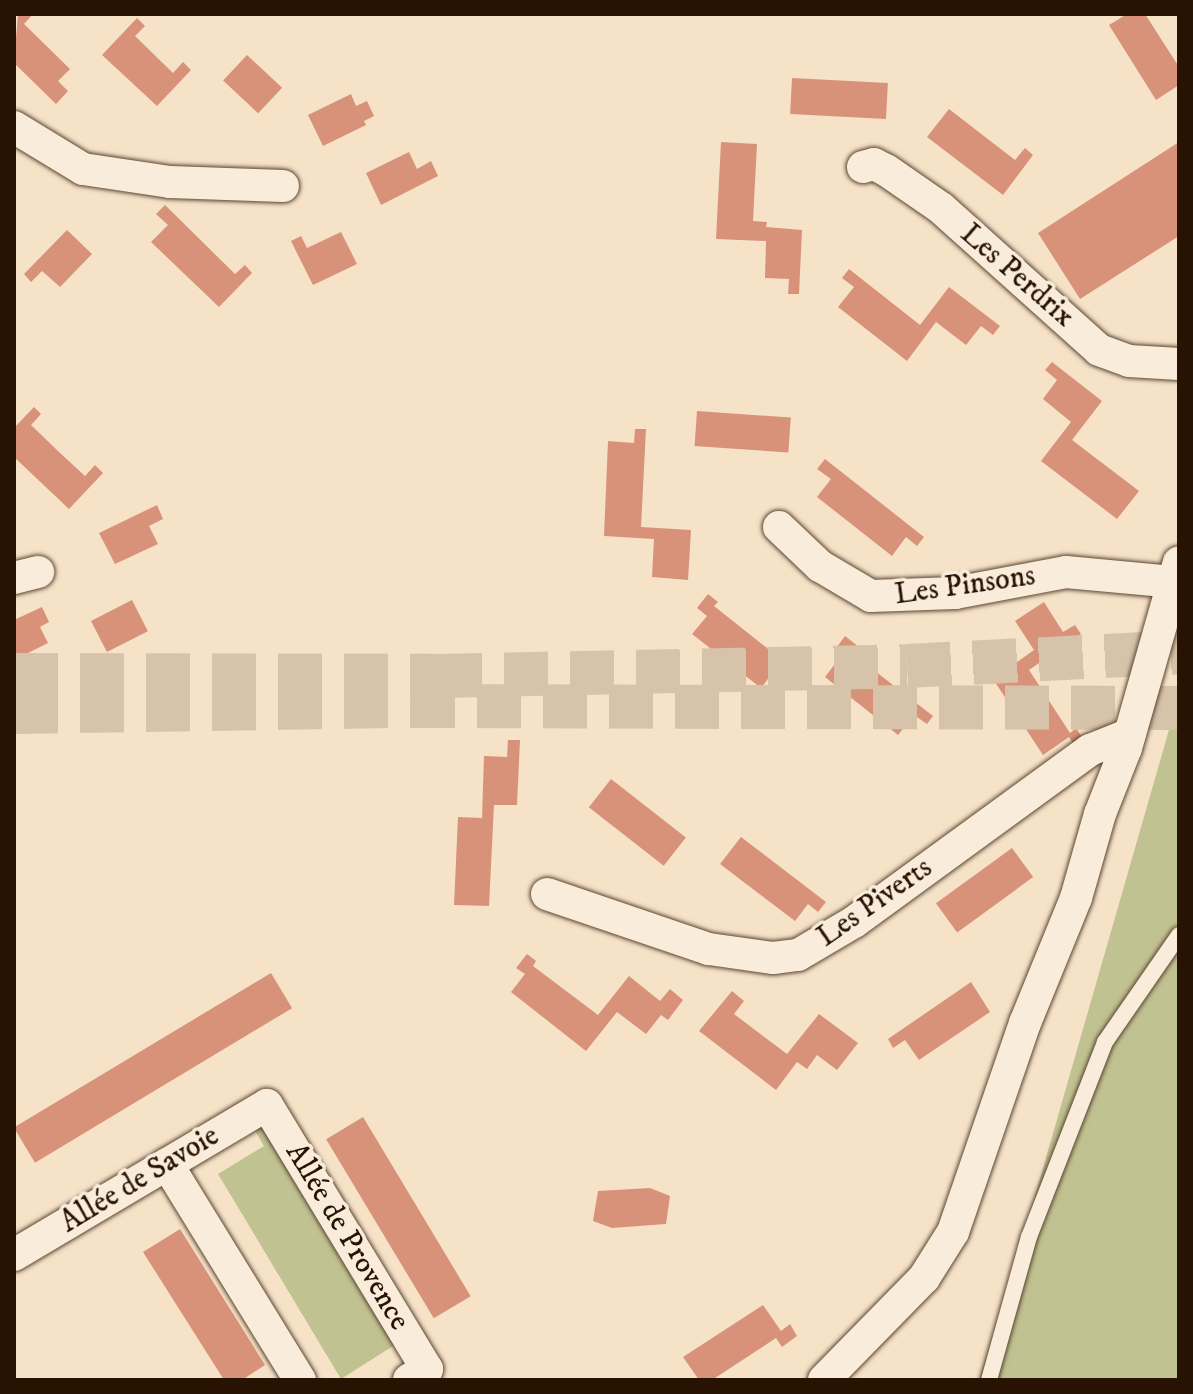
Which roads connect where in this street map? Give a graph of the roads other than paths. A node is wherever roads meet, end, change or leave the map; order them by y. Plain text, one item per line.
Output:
1 (14, 127) edge
2 (863, 167) dead end
3 (283, 186) dead end
4 (1179, 364) edge
5 (779, 527) dead end
6 (1176, 572) edge
7 (1130, 734) junction
8 (547, 894) dead end
9 (1179, 935) edge
10 (267, 1105) joint
11 (167, 1164) junction
12 (14, 1255) edge
13 (418, 1375) edge
14 (300, 1380) edge
15 (824, 1380) edge
16 (989, 1380) edge

1 - 3 street
2 - 4 street, Les Perdrix
5 - 6 street, Les Pinsons
6 - 7 street
7 - 8 street, Les Piverts
7 - 15 street
9 - 16 lane
10 - 11 street, Allée de Savoie
10 - 13 street, Allée de Provence
11 - 12 street, Allée de Savoie
11 - 14 street

